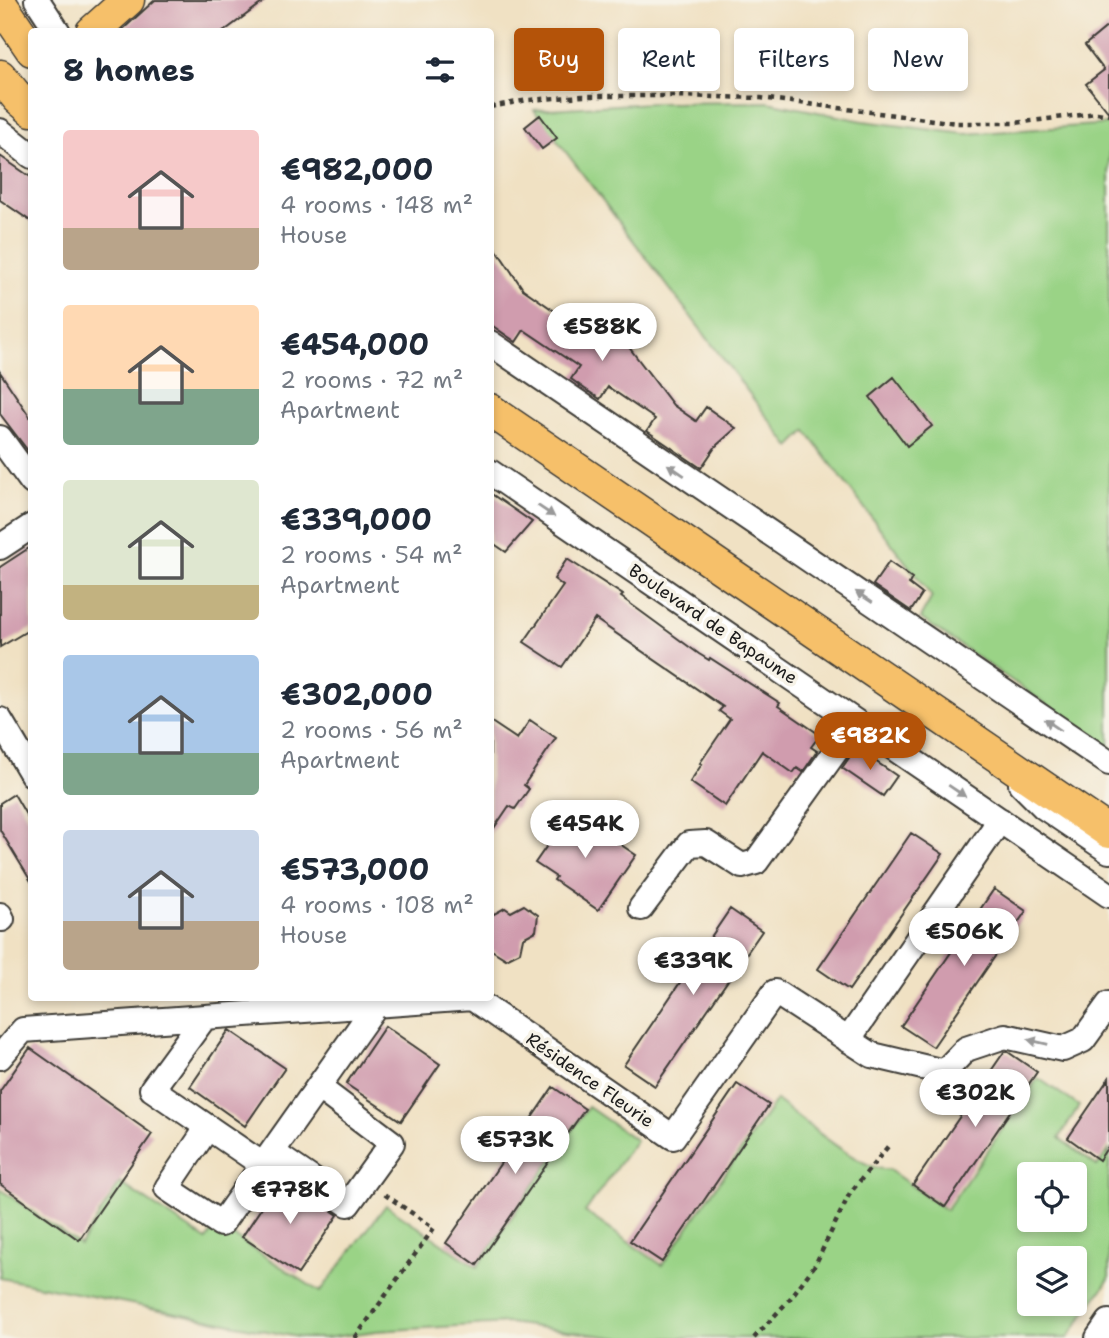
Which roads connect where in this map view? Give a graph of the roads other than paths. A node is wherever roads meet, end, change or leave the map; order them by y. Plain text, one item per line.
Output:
1 (37, 0) edge
2 (128, 0) edge
3 (0, 3) edge
4 (55, 28) edge
5 (96, 28) edge
6 (0, 39) edge
7 (28, 44) edge
8 (28, 64) edge
9 (0, 131) edge
10 (28, 153) edge
11 (494, 346) edge
12 (494, 413) edge
13 (0, 438) edge
14 (494, 475) edge
15 (28, 476) edge
16 (28, 529) edge
17 (0, 547) edge
18 (0, 720) edge
19 (854, 721) junction
20 (986, 749) junction
21 (1109, 764) edge
22 (28, 767) edge
23 (1000, 820) junction
24 (1109, 832) edge
25 (1109, 851) edge
26 (1109, 895) edge
27 (641, 908) dead end
28 (440, 1001) edge
29 (475, 1001) edge
30 (1109, 1004) edge
31 (376, 1005) junction
32 (204, 1018) junction
33 (848, 1040) junction
34 (0, 1057) edge
35 (318, 1087) junction
36 (208, 1127) junction
37 (267, 1158) junction
38 (1109, 1322) edge
39 (1098, 1338) edge

1 - 4 street
2 - 5 main road
3 - 7 main road
6 - 8 main road
9 - 10 street
21 -> 11 street
12 - 20 main road
13 - 15 street
14 -> 19 street, Boulevard de Bapaume
16 - 17 street
18 - 22 street
19 -> 23 street, Boulevard de Bapaume
19 - 27 street
20 - 24 main road
20 - 25 street
23 - 26 street, Boulevard de Bapaume
23 - 33 street
28 - 31 street, Résidence Fleurie
29 - 33 street, Résidence Fleurie
30 -> 33 street, Résidence Fleurie
31 - 32 street, Résidence Fleurie
31 - 35 street
32 - 34 street, Résidence Fleurie
32 - 36 street
35 - 37 street
35 - 37 street
36 - 37 street
36 - 37 street
38 - 39 street

